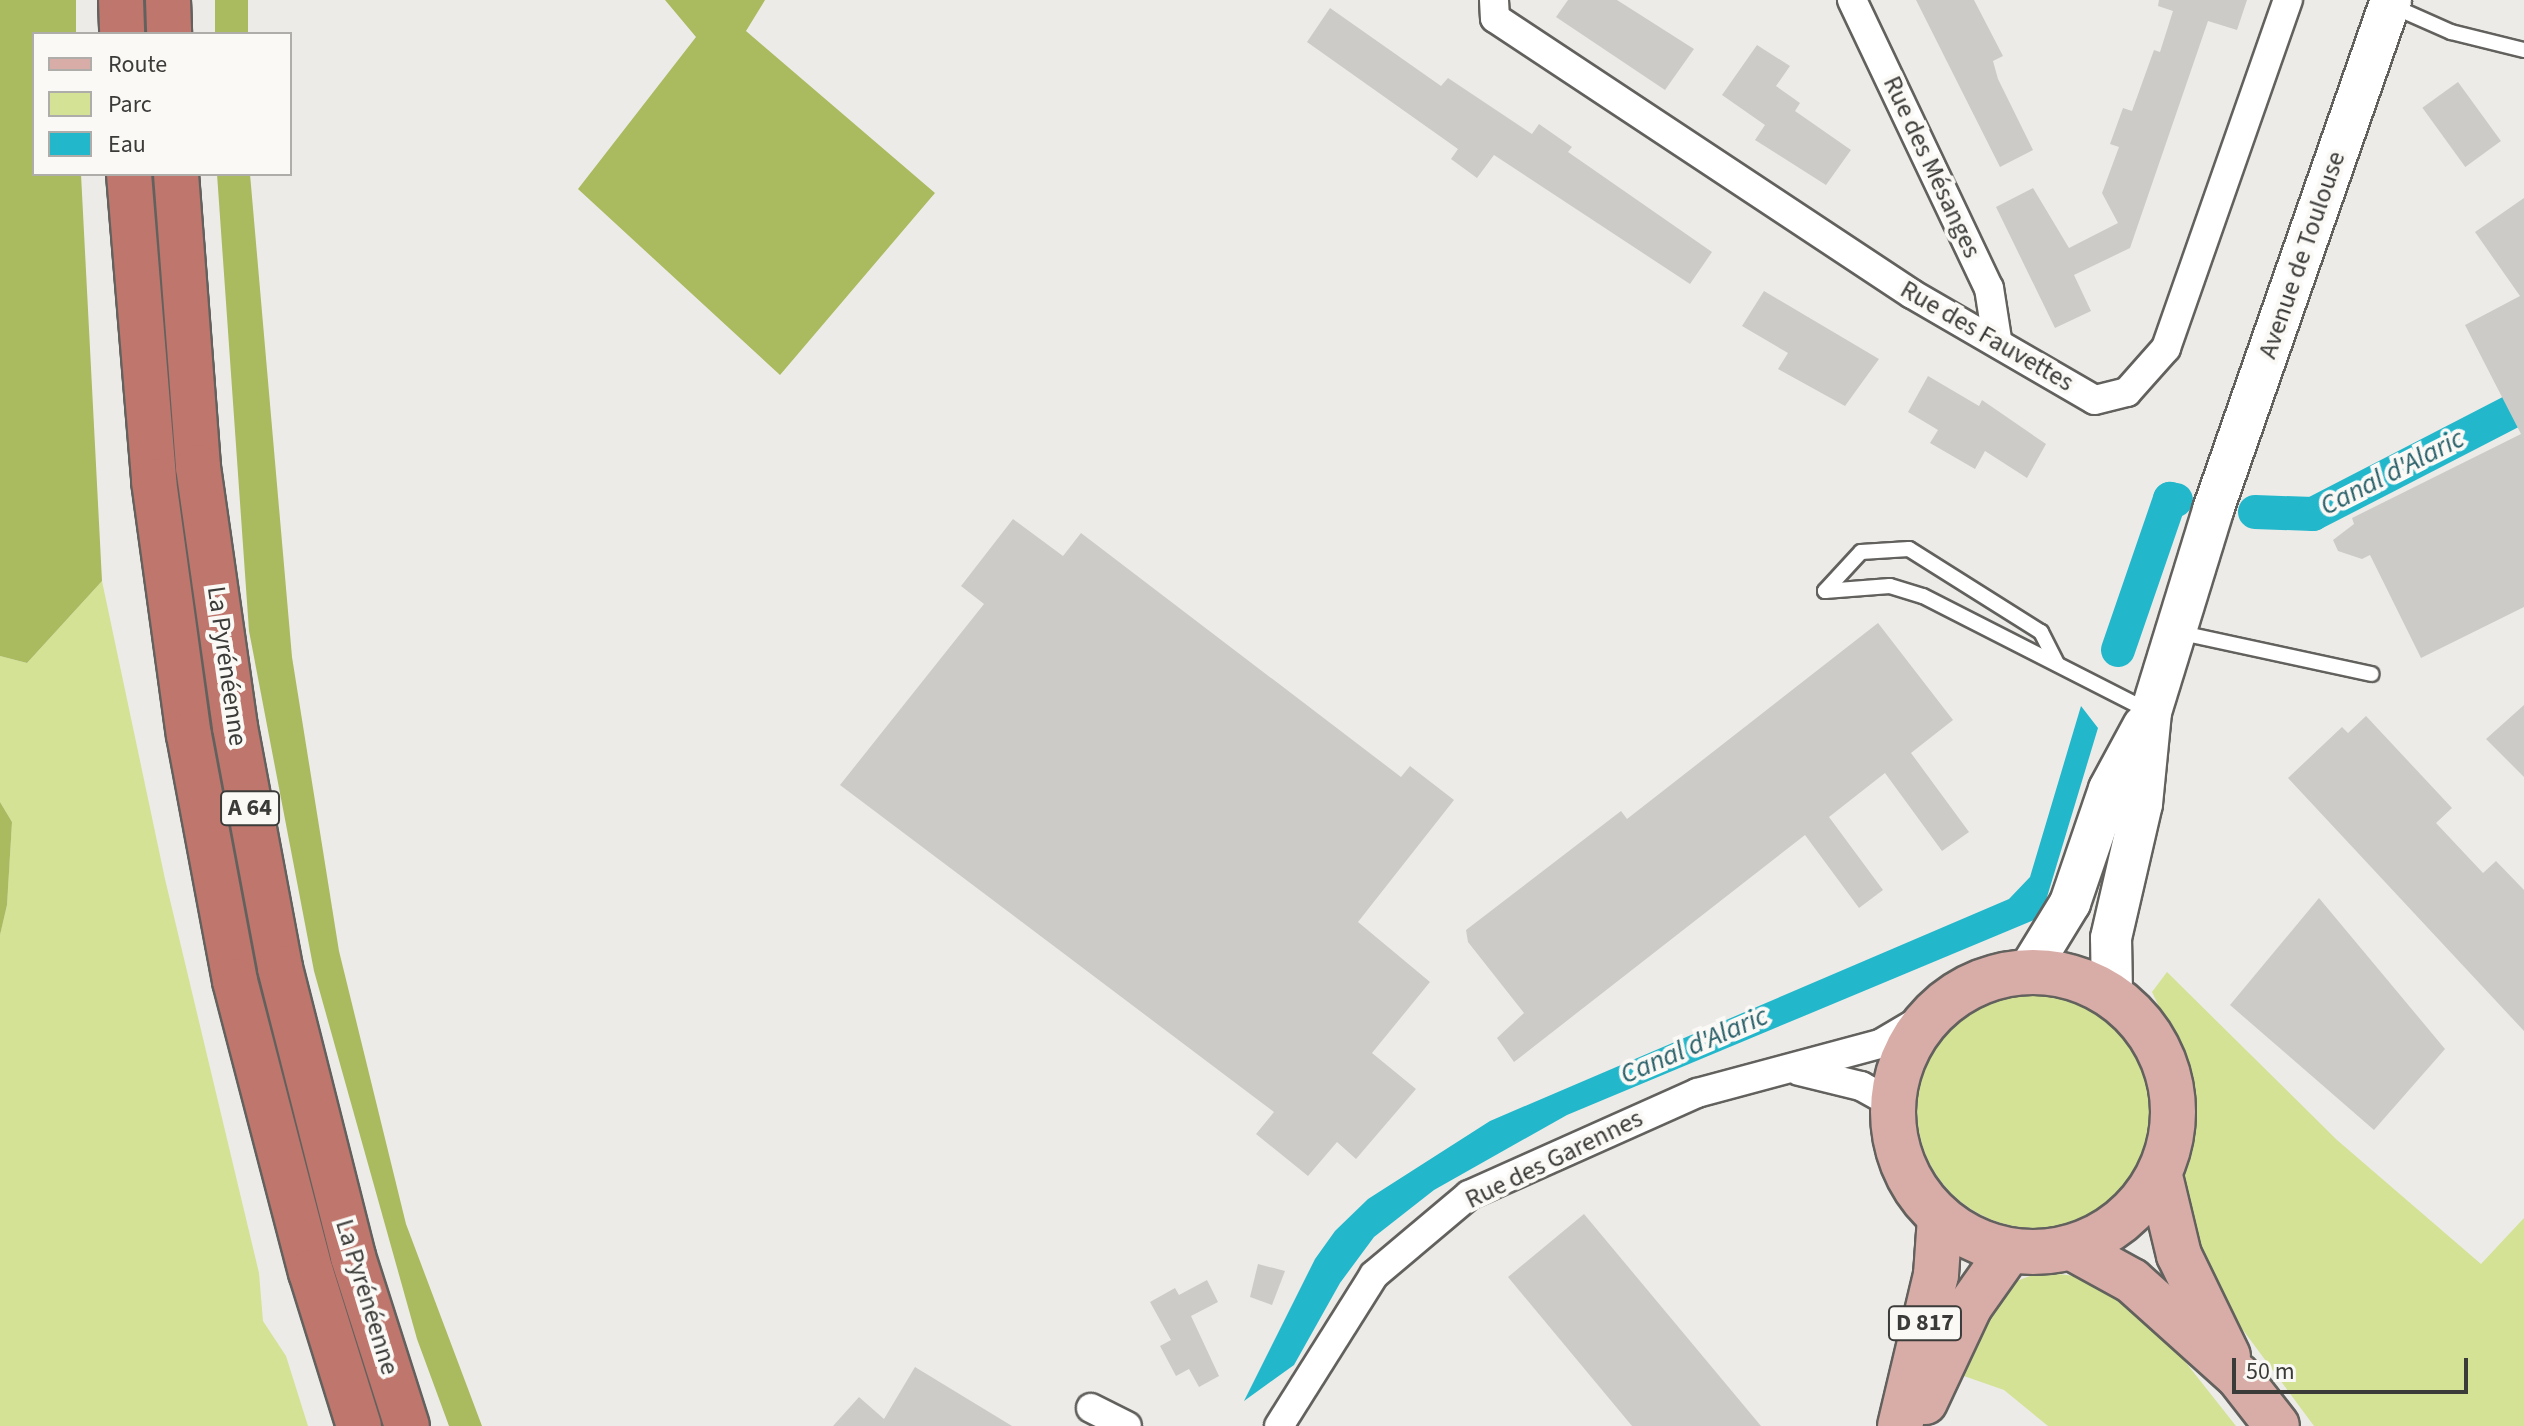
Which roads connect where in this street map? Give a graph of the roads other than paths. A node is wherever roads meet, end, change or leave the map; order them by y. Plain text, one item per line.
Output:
1 (121, 0) edge
2 (168, 0) edge
3 (1852, 0) edge
4 (2288, 0) edge
5 (2390, 3) edge
6 (1495, 9) edge
7 (122, 32) edge
8 (169, 32) edge
9 (2524, 50) edge
10 (129, 176) edge
11 (176, 176) edge
12 (1997, 339) junction
13 (2175, 632) junction
14 (2057, 664) junction
15 (2372, 674) dead end
16 (2151, 712) junction
17 (2029, 970) junction
18 (2112, 994) junction
19 (1929, 1015) junction
20 (1786, 1070) junction
21 (1892, 1103) junction
22 (2160, 1176) junction
23 (1940, 1218) junction
24 (2072, 1248) junction
25 (2009, 1251) junction
26 (2238, 1376) junction
27 (1091, 1408) dead end
28 (359, 1426) edge
29 (407, 1426) edge
30 (1127, 1426) edge
31 (1279, 1426) edge
32 (1900, 1426) edge
33 (1914, 1426) edge
34 (2277, 1426) edge

1 - 7 highway
2 - 8 highway
3 - 12 street, Rue des Mésanges
4 - 12 street, Rue des Fauvettes
5 - 9 lane
5 - 13 main road, Avenue de Toulouse
6 - 12 street, Rue des Fauvettes
10 - 28 highway, La Pyrénéenne / A 64
11 - 29 highway, La Pyrénéenne / A 64
13 - 15 lane
13 - 16 main road, Avenue de Toulouse
14 - 14 lane
14 - 16 lane
16 - 17 main road
16 - 18 main road
17 - 18 main road
17 - 19 main road
18 - 22 main road
19 - 20 street, Rue des Garennes
19 - 21 main road
20 - 21 street, Rue des Garennes
20 - 31 street, Rue des Garennes
21 - 23 main road
22 - 24 main road
22 - 26 main road
23 - 25 main road
23 - 32 main road, D 817
24 - 25 main road
24 - 26 main road
25 - 33 main road, D 817
26 - 34 main road
27 - 30 street

